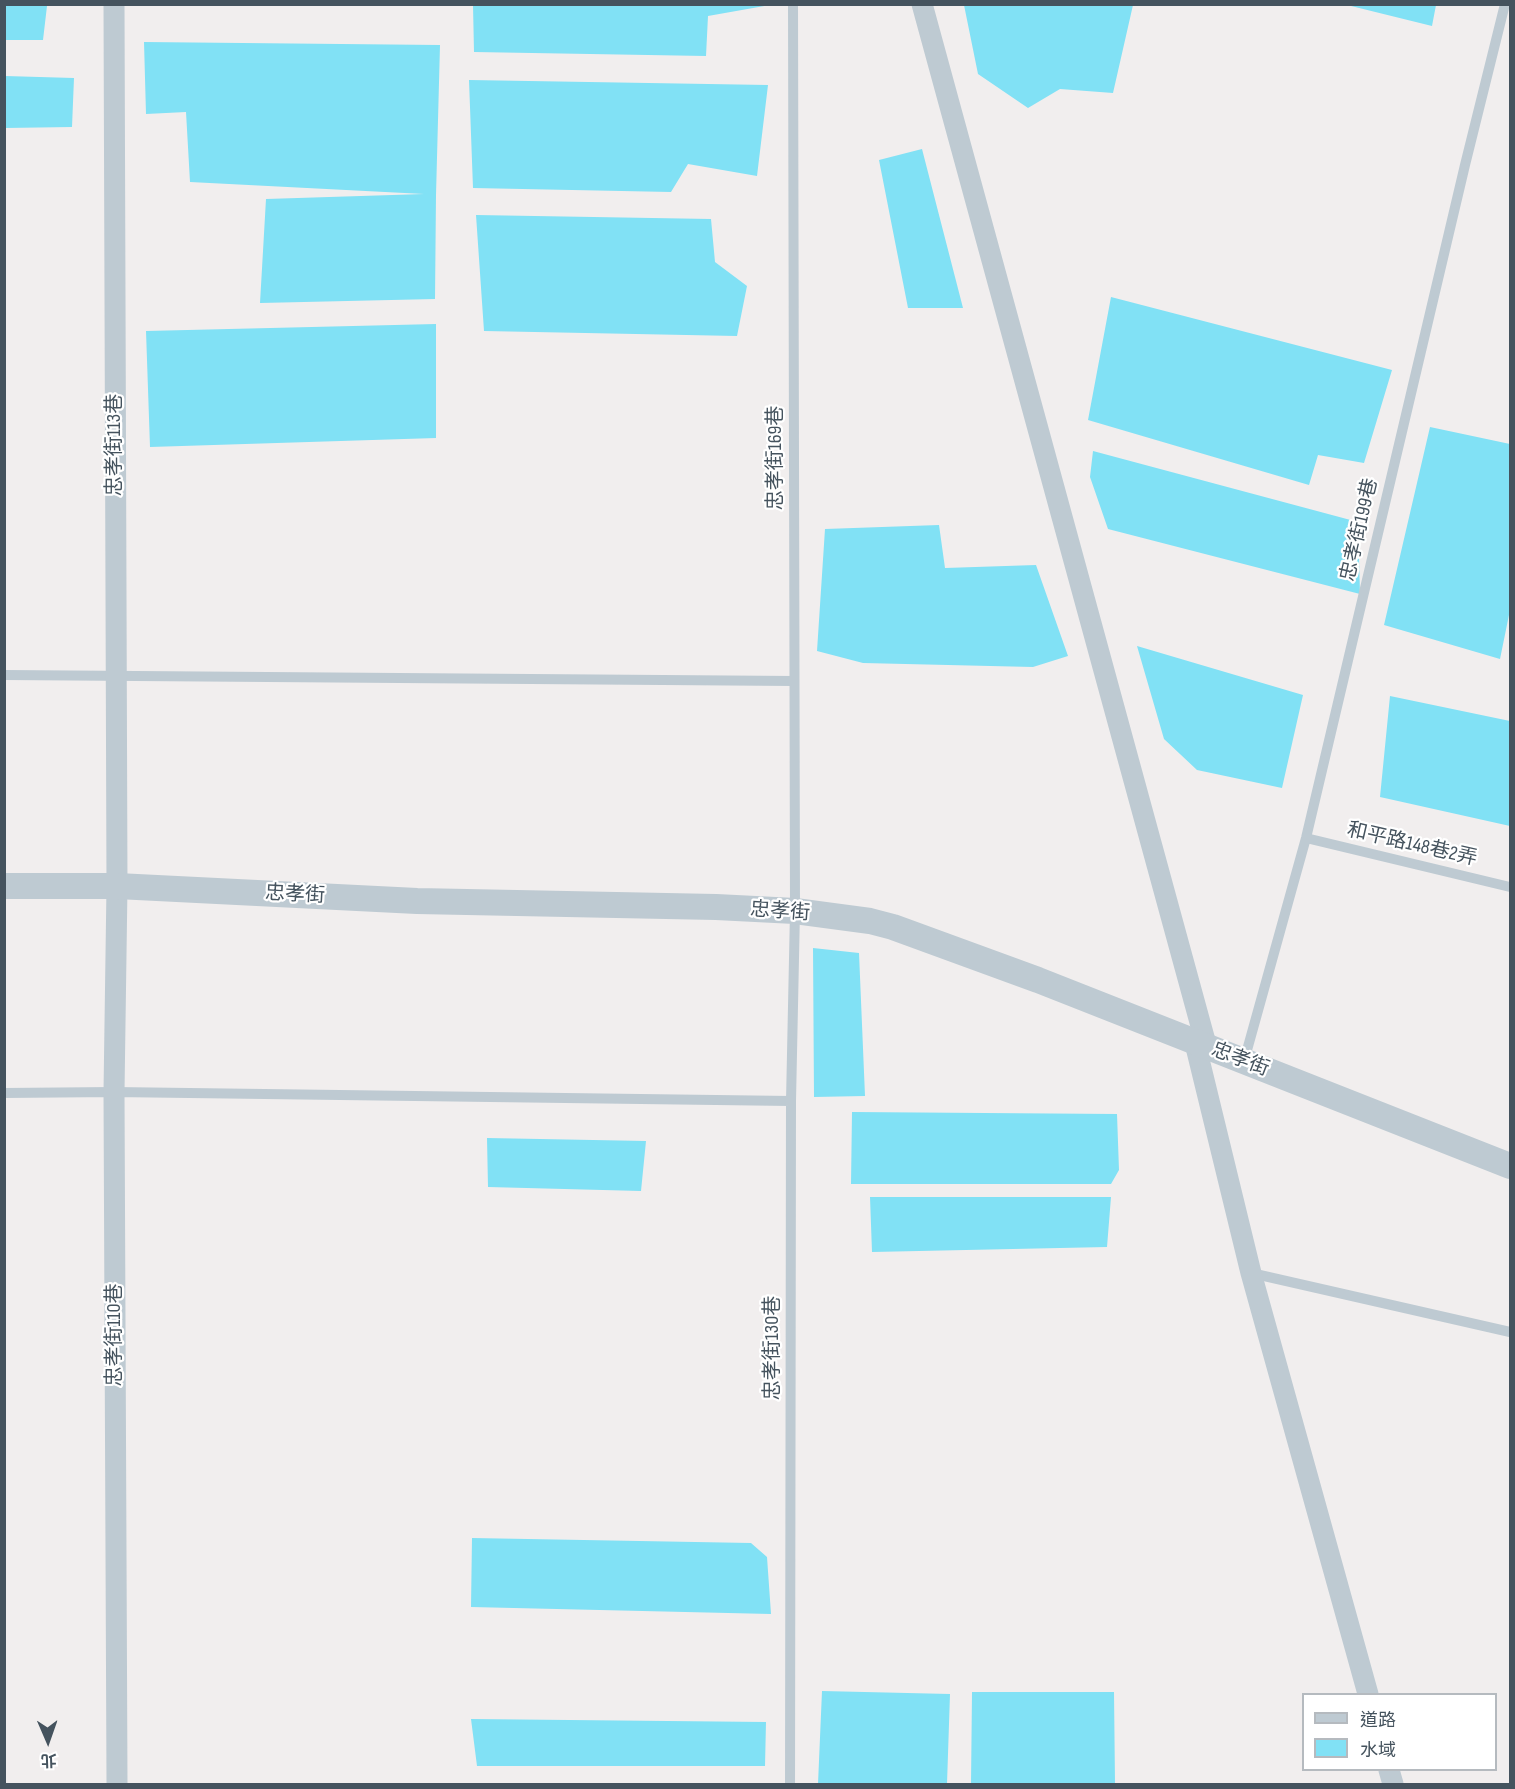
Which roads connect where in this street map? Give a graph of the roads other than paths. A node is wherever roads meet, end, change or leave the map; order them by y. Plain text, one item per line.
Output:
1 (114, 4) edge
2 (793, 4) edge
3 (922, 4) edge
4 (1505, 4) edge
5 (4, 675) edge
6 (116, 677) junction
7 (794, 681) junction
8 (1306, 838) junction
9 (4, 886) edge
10 (117, 886) junction
11 (1510, 887) edge
12 (795, 912) junction
13 (1201, 1045) junction
14 (1244, 1061) junction
15 (114, 1092) junction
16 (4, 1093) edge
17 (791, 1101) junction
18 (1510, 1166) edge
19 (1251, 1273) junction
20 (1510, 1332) edge
21 (1367, 1693) edge
22 (117, 1785) edge
23 (790, 1785) edge

1 - 6 street, 忠孝街113巷
2 - 7 lane, 忠孝街169巷
3 - 13 street
4 - 8 lane, 忠孝街199巷
5 - 6 lane
6 - 7 lane
6 - 10 street, 忠孝街113巷
7 - 12 lane, 忠孝街169巷
8 - 11 lane, 和平路148巷2弄
8 - 14 lane, 忠孝街199巷
9 - 10 street, 忠孝街
10 - 12 street, 忠孝街
10 - 15 street, 忠孝街110巷
12 - 13 street, 忠孝街
12 - 17 lane, 忠孝街130巷
13 - 14 street, 忠孝街
13 - 19 street
14 - 18 street, 忠孝街
15 - 16 lane
15 - 17 lane
15 - 22 street, 忠孝街110巷
17 - 23 lane, 忠孝街130巷
19 - 20 lane
19 - 21 street

